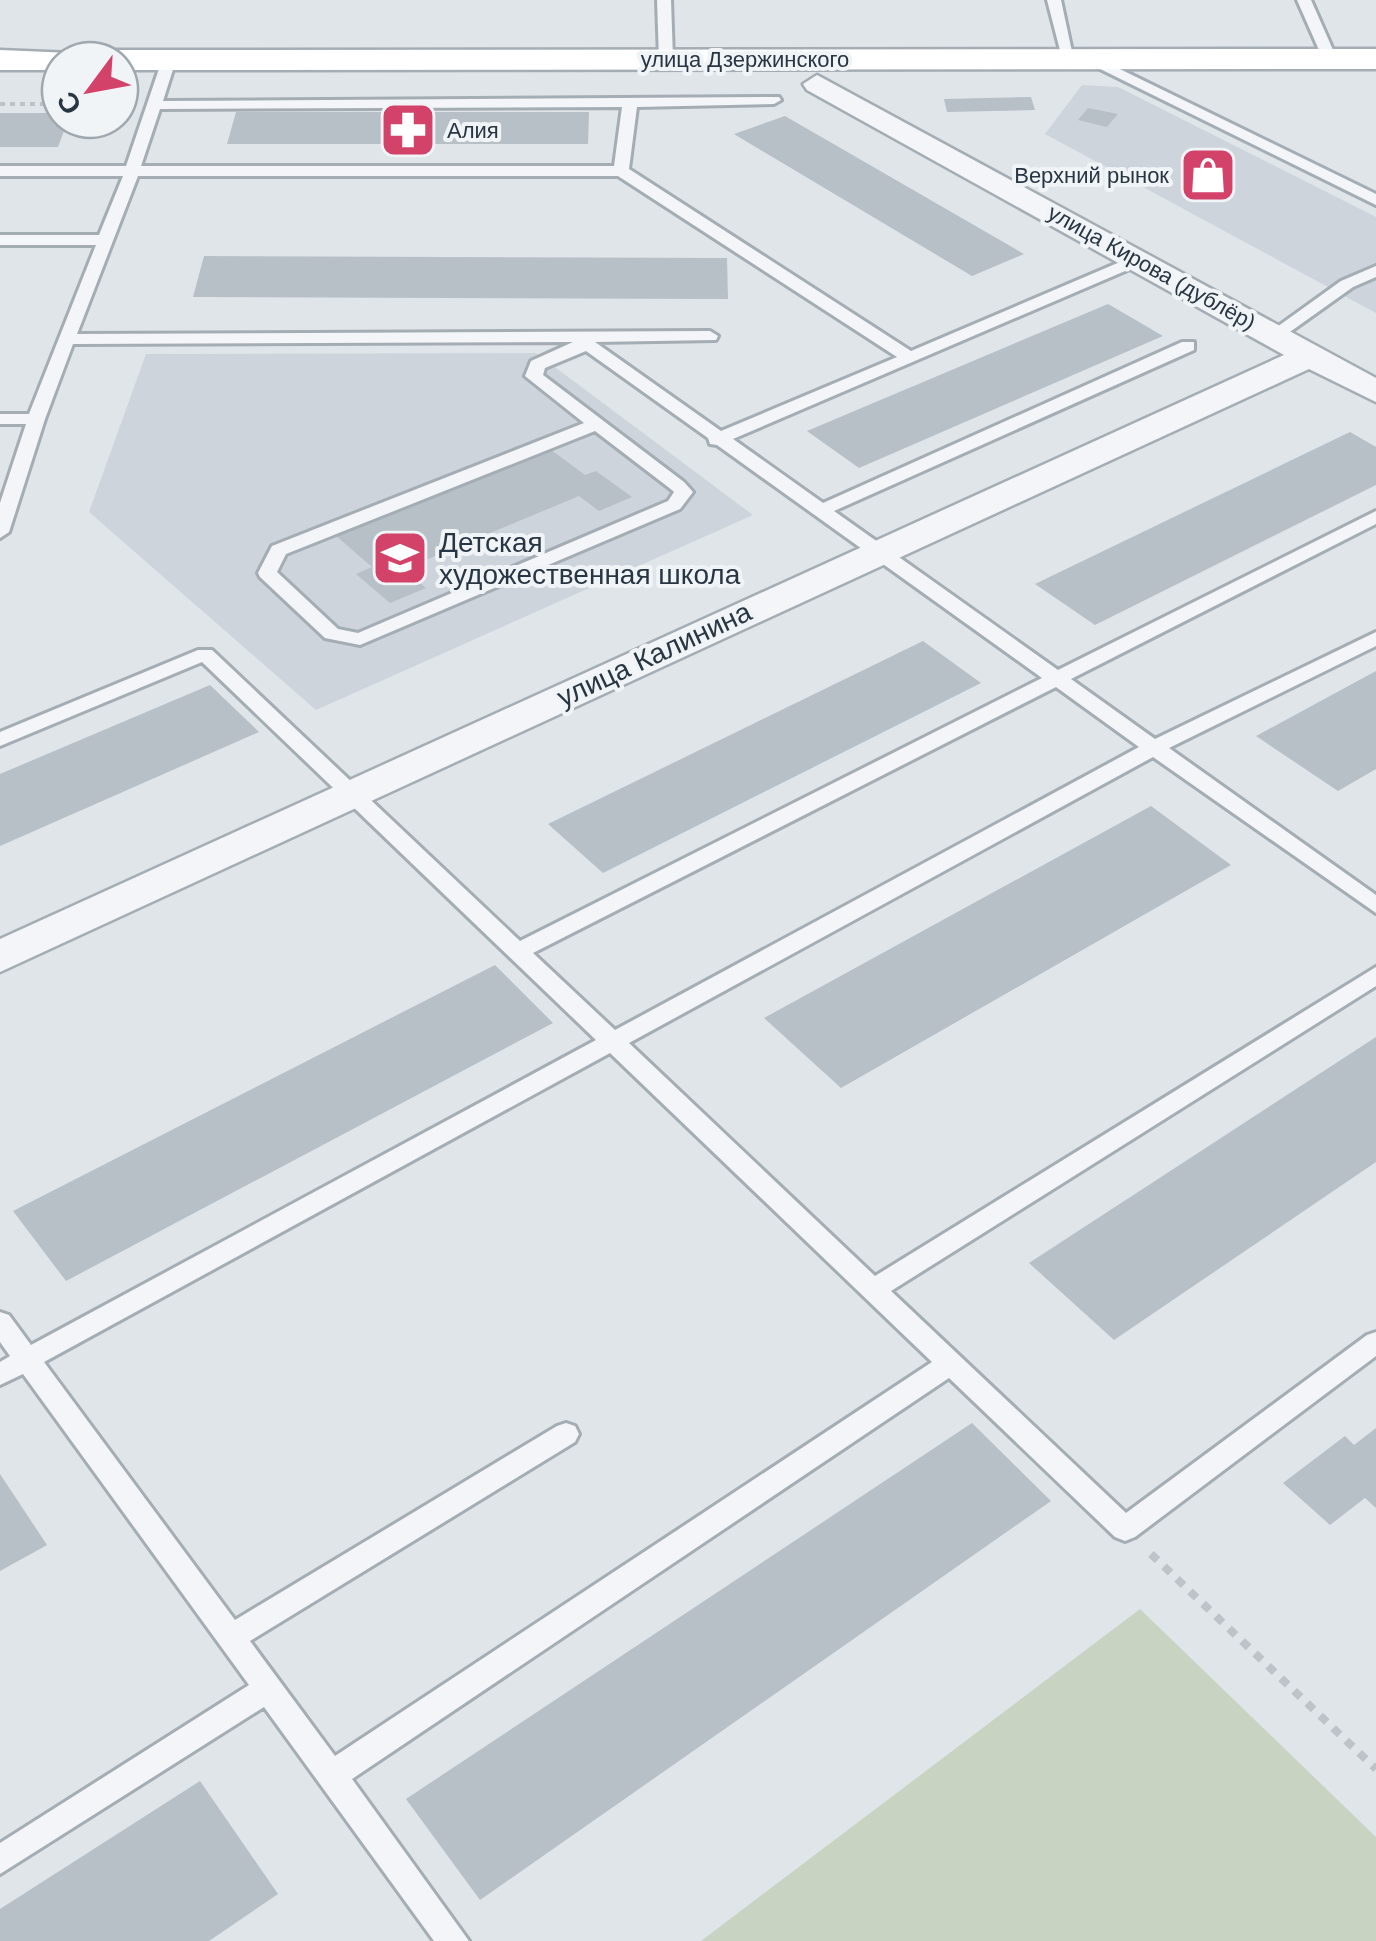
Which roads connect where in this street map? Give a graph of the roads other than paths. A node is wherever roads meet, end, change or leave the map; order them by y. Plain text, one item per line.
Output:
1 (664, 0) edge
2 (1054, 0) edge
3 (1304, 0) edge
4 (1078, 58) junction
5 (1376, 58) edge
6 (666, 59) junction
7 (1330, 59) junction
8 (0, 60) edge
9 (40, 60) edge
10 (140, 60) edge
11 (170, 60) junction
12 (769, 60) junction
13 (816, 84) joint
14 (774, 100) dead end
15 (630, 103) junction
16 (152, 105) junction
17 (0, 171) edge
18 (132, 171) junction
19 (621, 171) junction
20 (1376, 200) edge
21 (0, 240) edge
22 (106, 240) junction
23 (1140, 259) junction
24 (1376, 271) edge
25 (1274, 335) junction
26 (710, 336) dead end
27 (66, 339) junction
28 (582, 340) junction
29 (1188, 346) dead end
30 (907, 356) junction
31 (1310, 356) junction
32 (1370, 383) edge
33 (0, 419) edge
34 (36, 419) junction
35 (596, 424) junction
36 (716, 440) junction
37 (820, 511) junction
38 (1376, 517) edge
39 (0, 532) edge
40 (875, 552) junction
41 (1376, 638) edge
42 (1054, 678) junction
43 (0, 740) edge
44 (1153, 748) junction
45 (350, 795) junction
46 (1376, 906) edge
47 (517, 952) junction
48 (0, 957) edge
49 (1376, 975) edge
50 (610, 1040) junction
51 (873, 1290) junction
52 (0, 1322) edge
53 (1376, 1342) edge
54 (28, 1358) junction
55 (950, 1363) junction
56 (0, 1374) edge
57 (566, 1434) dead end
58 (231, 1637) junction
59 (267, 1689) junction
60 (330, 1776) junction
61 (0, 1860) edge
62 (453, 1941) edge

1 - 6 lane
2 - 4 lane
3 - 7 lane
4 - 7 main road, улица Дзержинского
4 - 12 main road, улица Дзержинского
4 - 20 lane
5 - 7 main road, улица Дзержинского
6 - 11 main road, улица Дзержинского
6 - 12 main road, улица Дзержинского
8 - 9 main road
10 - 11 main road, улица Дзержинского
11 - 16 lane
12 - 13 main road, улица Кирова (дублёр)
13 - 23 street, улица Кирова (дублёр)
14 - 15 lane
15 - 16 lane
15 - 19 lane
16 - 18 lane
17 - 18 lane
18 - 19 lane
18 - 22 lane
19 - 30 lane
21 - 22 lane
22 - 27 lane
23 - 25 street, улица Кирова (дублёр)
23 - 30 lane
24 - 25 lane
25 - 31 street, улица Кирова (дублёр)
26 - 28 lane
27 - 28 lane
27 - 34 lane
28 - 35 lane
28 - 36 lane
29 - 37 lane
30 - 36 lane
31 - 32 street, улица Кирова (дублёр)
31 - 40 street, улица Калинина
33 - 34 lane
34 - 39 lane
35 - 35 lane
36 - 37 lane
37 - 40 lane
38 - 42 lane
40 - 42 lane
40 - 45 street, улица Калинина
41 - 44 lane
42 - 44 lane
42 - 47 lane
43 - 45 lane
44 - 46 lane
44 - 50 lane
45 - 47 lane
45 - 48 street, улица Калинина
47 - 50 lane
49 - 51 lane
50 - 51 lane
50 - 54 lane
51 - 55 lane
52 - 54 lane
53 - 55 lane
54 - 56 lane
54 - 58 lane
55 - 60 lane
57 - 58 lane
58 - 59 lane
59 - 60 lane
59 - 61 lane
60 - 62 lane

